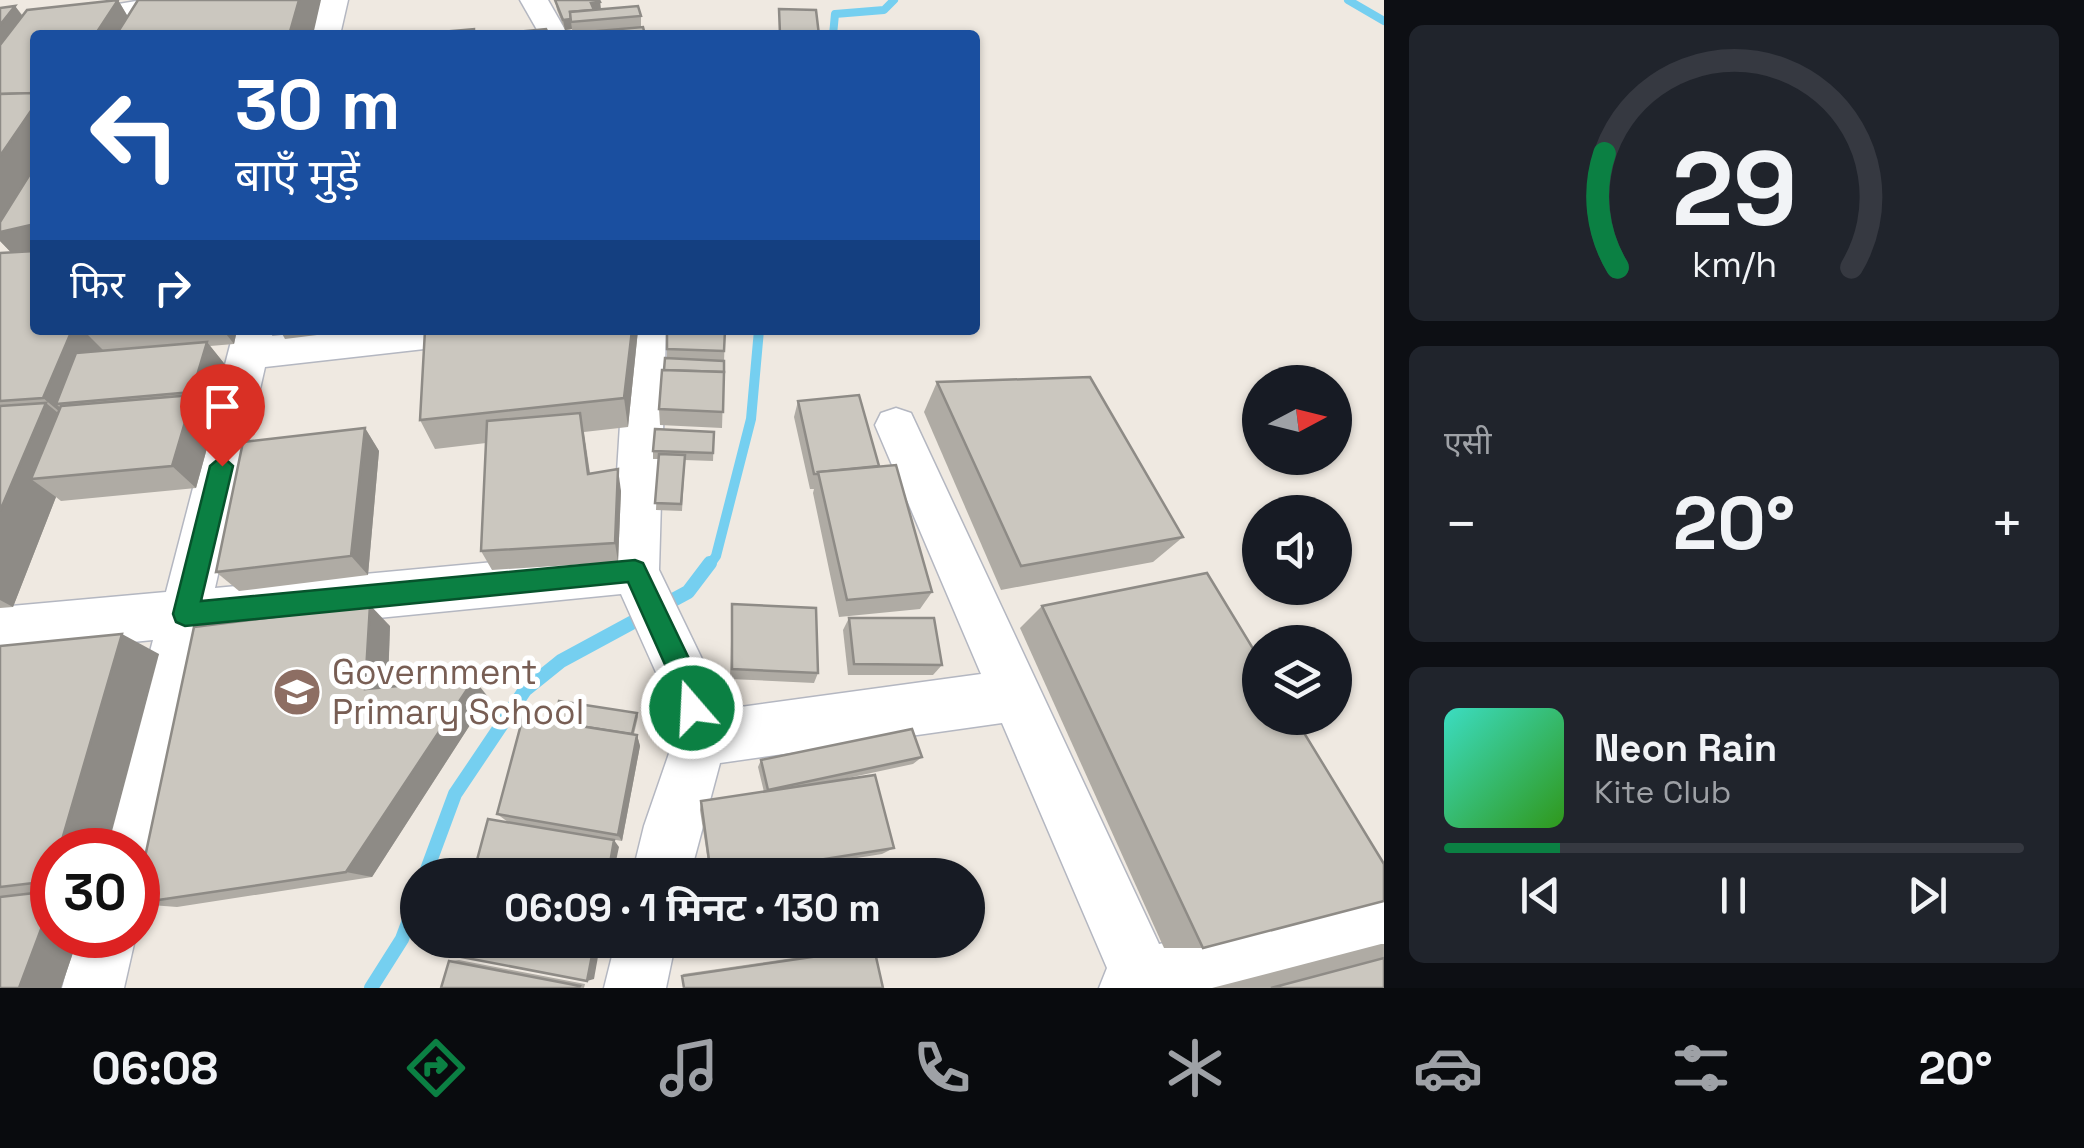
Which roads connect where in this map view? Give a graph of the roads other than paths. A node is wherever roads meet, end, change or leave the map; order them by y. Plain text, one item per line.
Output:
1 (190, 0) edge
2 (334, 0) edge
3 (534, 0) edge
4 (159, 3) junction
5 (143, 30) edge
6 (327, 30) edge
7 (551, 30) edge
8 (0, 33) edge
9 (373, 335) edge
10 (646, 335) edge
11 (252, 342) edge
12 (896, 424) dead end
13 (642, 586) junction
14 (185, 614) junction
15 (0, 631) edge
16 (1017, 695) junction
17 (702, 738) junction
18 (132, 828) edge
19 (665, 858) edge
20 (1384, 928) edge
21 (101, 958) edge
22 (642, 958) edge
23 (1140, 985) edge
24 (94, 988) edge
25 (636, 988) edge

1 - 4 street
2 - 6 street
3 - 7 street
4 - 5 street
4 - 8 street
9 - 11 street
10 - 13 street
11 - 14 street
12 - 16 street
13 - 14 street
13 - 17 street
14 - 15 street
14 - 18 street
16 - 17 street
16 - 23 street
17 - 19 street
20 - 23 street
21 - 24 street
22 - 25 street

